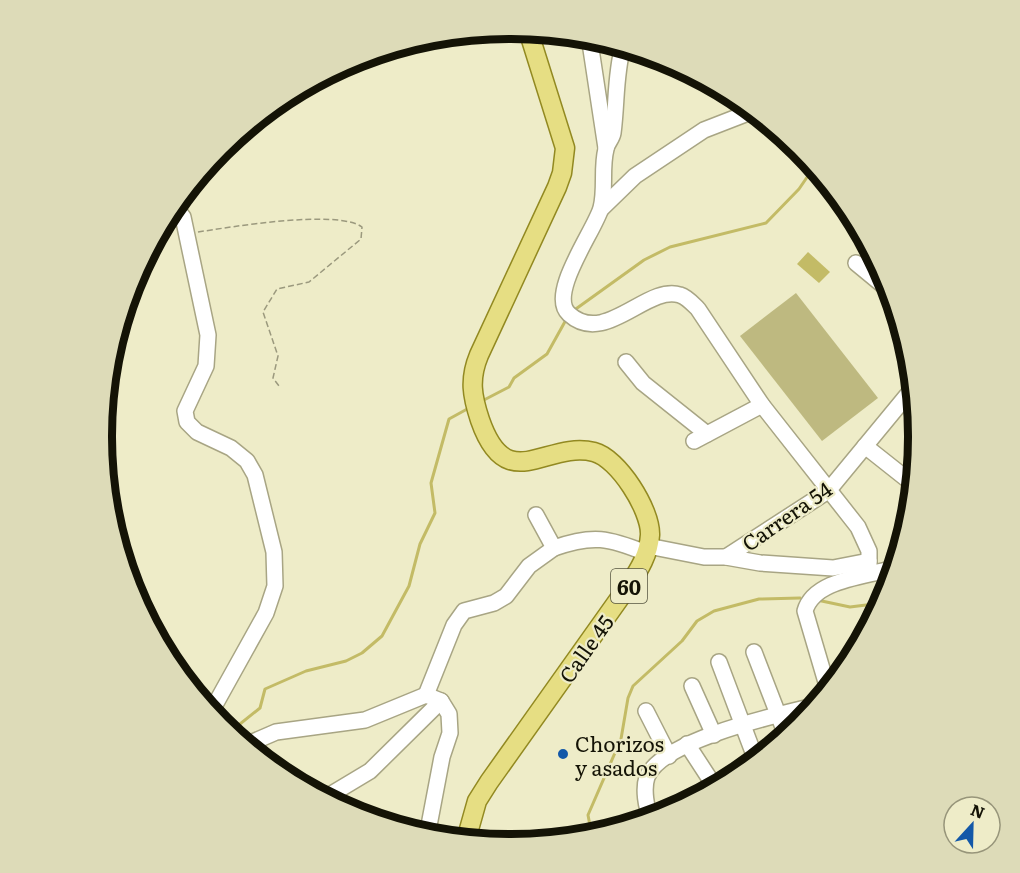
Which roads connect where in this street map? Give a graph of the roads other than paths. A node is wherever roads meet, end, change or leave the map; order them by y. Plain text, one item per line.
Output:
1 (531, 40) edge
2 (591, 48) edge
3 (621, 55) edge
4 (743, 115) edge
5 (606, 148) junction
6 (601, 209) junction
7 (181, 214) edge
8 (856, 263) dead end
9 (872, 272) edge
10 (626, 362) dead end
11 (905, 397) edge
12 (762, 405) junction
13 (865, 446) junction
14 (905, 478) edge
15 (828, 490) junction
16 (536, 515) dead end
17 (554, 548) junction
18 (647, 549) junction
19 (726, 557) junction
20 (866, 568) junction
21 (885, 568) edge
22 (754, 652) dead end
23 (718, 662) dead end
24 (825, 678) edge
25 (692, 686) dead end
26 (426, 694) junction
27 (441, 701) junction
28 (216, 704) edge
29 (799, 710) edge
30 (646, 711) dead end
31 (777, 715) junction
32 (741, 726) junction
33 (782, 726) edge
34 (714, 735) junction
35 (255, 741) edge
36 (687, 744) junction
37 (752, 752) edge
38 (669, 756) junction
39 (710, 780) edge
40 (334, 793) edge
41 (649, 809) edge
42 (429, 825) edge
43 (468, 832) edge

1 - 18 main road, 60
2 - 5 street
3 - 5 street
4 - 6 street
5 - 6 street
6 - 12 street
7 - 28 street
8 - 9 street
10 - 12 street
11 - 13 street, Carrera 54
12 - 15 street
13 - 14 street
13 - 15 street, Carrera 54
15 - 19 street, Carrera 54
15 - 20 street
16 - 17 street
17 - 18 street
17 - 26 street
18 - 19 street
18 - 43 main road, Calle 45 / 60
19 - 20 street
20 - 21 street
20 - 24 street
22 - 31 street
23 - 32 street
25 - 34 street
26 - 27 street
26 - 35 street
27 - 40 street
27 - 42 street
29 - 31 street
30 - 38 street
31 - 32 street
31 - 33 street
32 - 34 street
32 - 37 street
34 - 36 street
36 - 38 street
36 - 39 street
38 - 41 street

